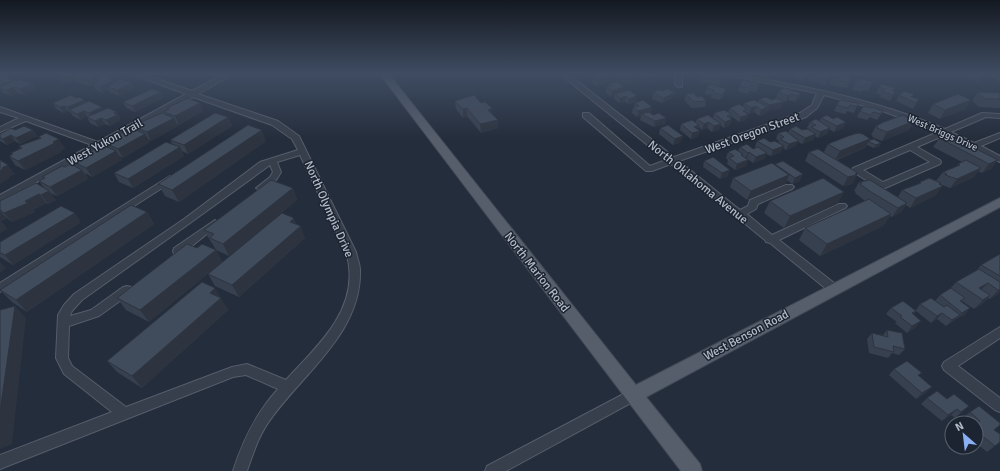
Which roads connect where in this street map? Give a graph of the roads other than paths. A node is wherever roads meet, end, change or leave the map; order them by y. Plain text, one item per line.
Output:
1 (190, 95) edge
2 (195, 95) edge
3 (399, 95) edge
4 (592, 95) edge
5 (820, 95) edge
6 (833, 95) edge
7 (0, 108) edge
8 (586, 115) dead end
9 (1000, 116) edge
10 (26, 118) junction
11 (262, 118) junction
12 (249, 126) edge
13 (0, 130) edge
14 (946, 132) junction
15 (1000, 135) edge
16 (99, 145) junction
17 (910, 146) junction
18 (974, 146) junction
19 (303, 151) junction
20 (1000, 159) edge
21 (272, 160) junction
22 (672, 161) junction
23 (179, 173) edge
24 (789, 187) dead end
25 (255, 193) edge
26 (0, 199) edge
27 (1000, 202) edge
28 (842, 206) dead end
29 (738, 215) junction
30 (223, 217) edge
31 (770, 240) junction
32 (167, 260) edge
33 (135, 284) edge
34 (0, 288) edge
35 (834, 289) junction
36 (64, 323) junction
37 (1000, 332) edge
38 (288, 386) junction
39 (633, 395) junction
40 (1000, 406) edge
41 (124, 413) junction
42 (0, 462) edge
43 (240, 471) edge
44 (492, 471) edge
45 (692, 471) edge

1 - 16 street, West Yukon Trail
2 - 11 street, North Olympia Drive
3 - 39 main road, North Marion Road
4 - 22 street, North Oklahoma Avenue
5 - 22 street, West Oregon Street
6 - 14 street, West Briggs Drive
7 - 10 street
8 - 22 street, West Oregon Street
9 - 14 street
10 - 13 street
10 - 16 street
11 - 12 street
11 - 19 street, North Olympia Drive
14 - 17 street
14 - 18 street, West Briggs Drive
15 - 18 street
16 - 26 street, West Yukon Trail
17 - 17 street
18 - 20 street, West Briggs Drive
19 - 21 street
19 - 38 street, North Olympia Drive
21 - 25 street
21 - 36 street
22 - 29 street, North Oklahoma Avenue
23 - 34 street
24 - 29 street
27 - 35 main road, West Benson Road
28 - 31 street
29 - 31 street, North Oklahoma Avenue
30 - 32 street
31 - 35 street, North Oklahoma Avenue
33 - 36 street
35 - 39 main road, West Benson Road
36 - 41 street
37 - 40 street
38 - 41 street
38 - 43 street, North Olympia Drive
39 - 44 street, West Benson Road
39 - 45 main road, North Marion Road
41 - 42 street

